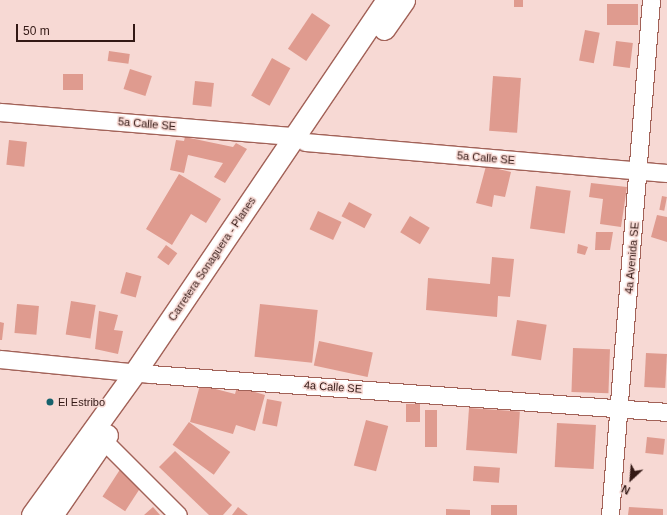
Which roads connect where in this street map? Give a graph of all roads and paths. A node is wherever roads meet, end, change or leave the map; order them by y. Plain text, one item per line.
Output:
1 (387, 0) edge
2 (404, 0) edge
3 (651, 0) edge
4 (0, 112) edge
5 (300, 139) junction
6 (639, 171) junction
7 (667, 173) edge
8 (0, 359) edge
9 (143, 373) junction
10 (619, 408) junction
11 (667, 412) edge
12 (99, 435) junction
13 (32, 515) edge
14 (52, 515) edge
15 (178, 515) edge
16 (610, 515) edge

1 - 5 main road, Carretera Sonaguera - Planes
2 - 5 main road, Carretera Sonaguera - Planes
3 - 6 street, 4a Avenida SE
4 - 5 street, 5a Calle SE
5 - 6 street, 5a Calle SE
5 - 9 main road, Carretera Sonaguera - Planes
6 - 7 street, 5a Calle SE
6 - 10 street, 4a Avenida SE
8 - 9 street, 4a Calle SE
9 - 10 street, 4a Calle SE
9 - 12 main road, Carretera Sonaguera - Planes
10 - 11 street, 4a Calle SE
10 - 16 street, 4a Avenida SE
12 - 13 main road, Carretera Sonaguera - Planes
12 - 14 main road, Carretera Sonaguera - Planes
12 - 15 street

